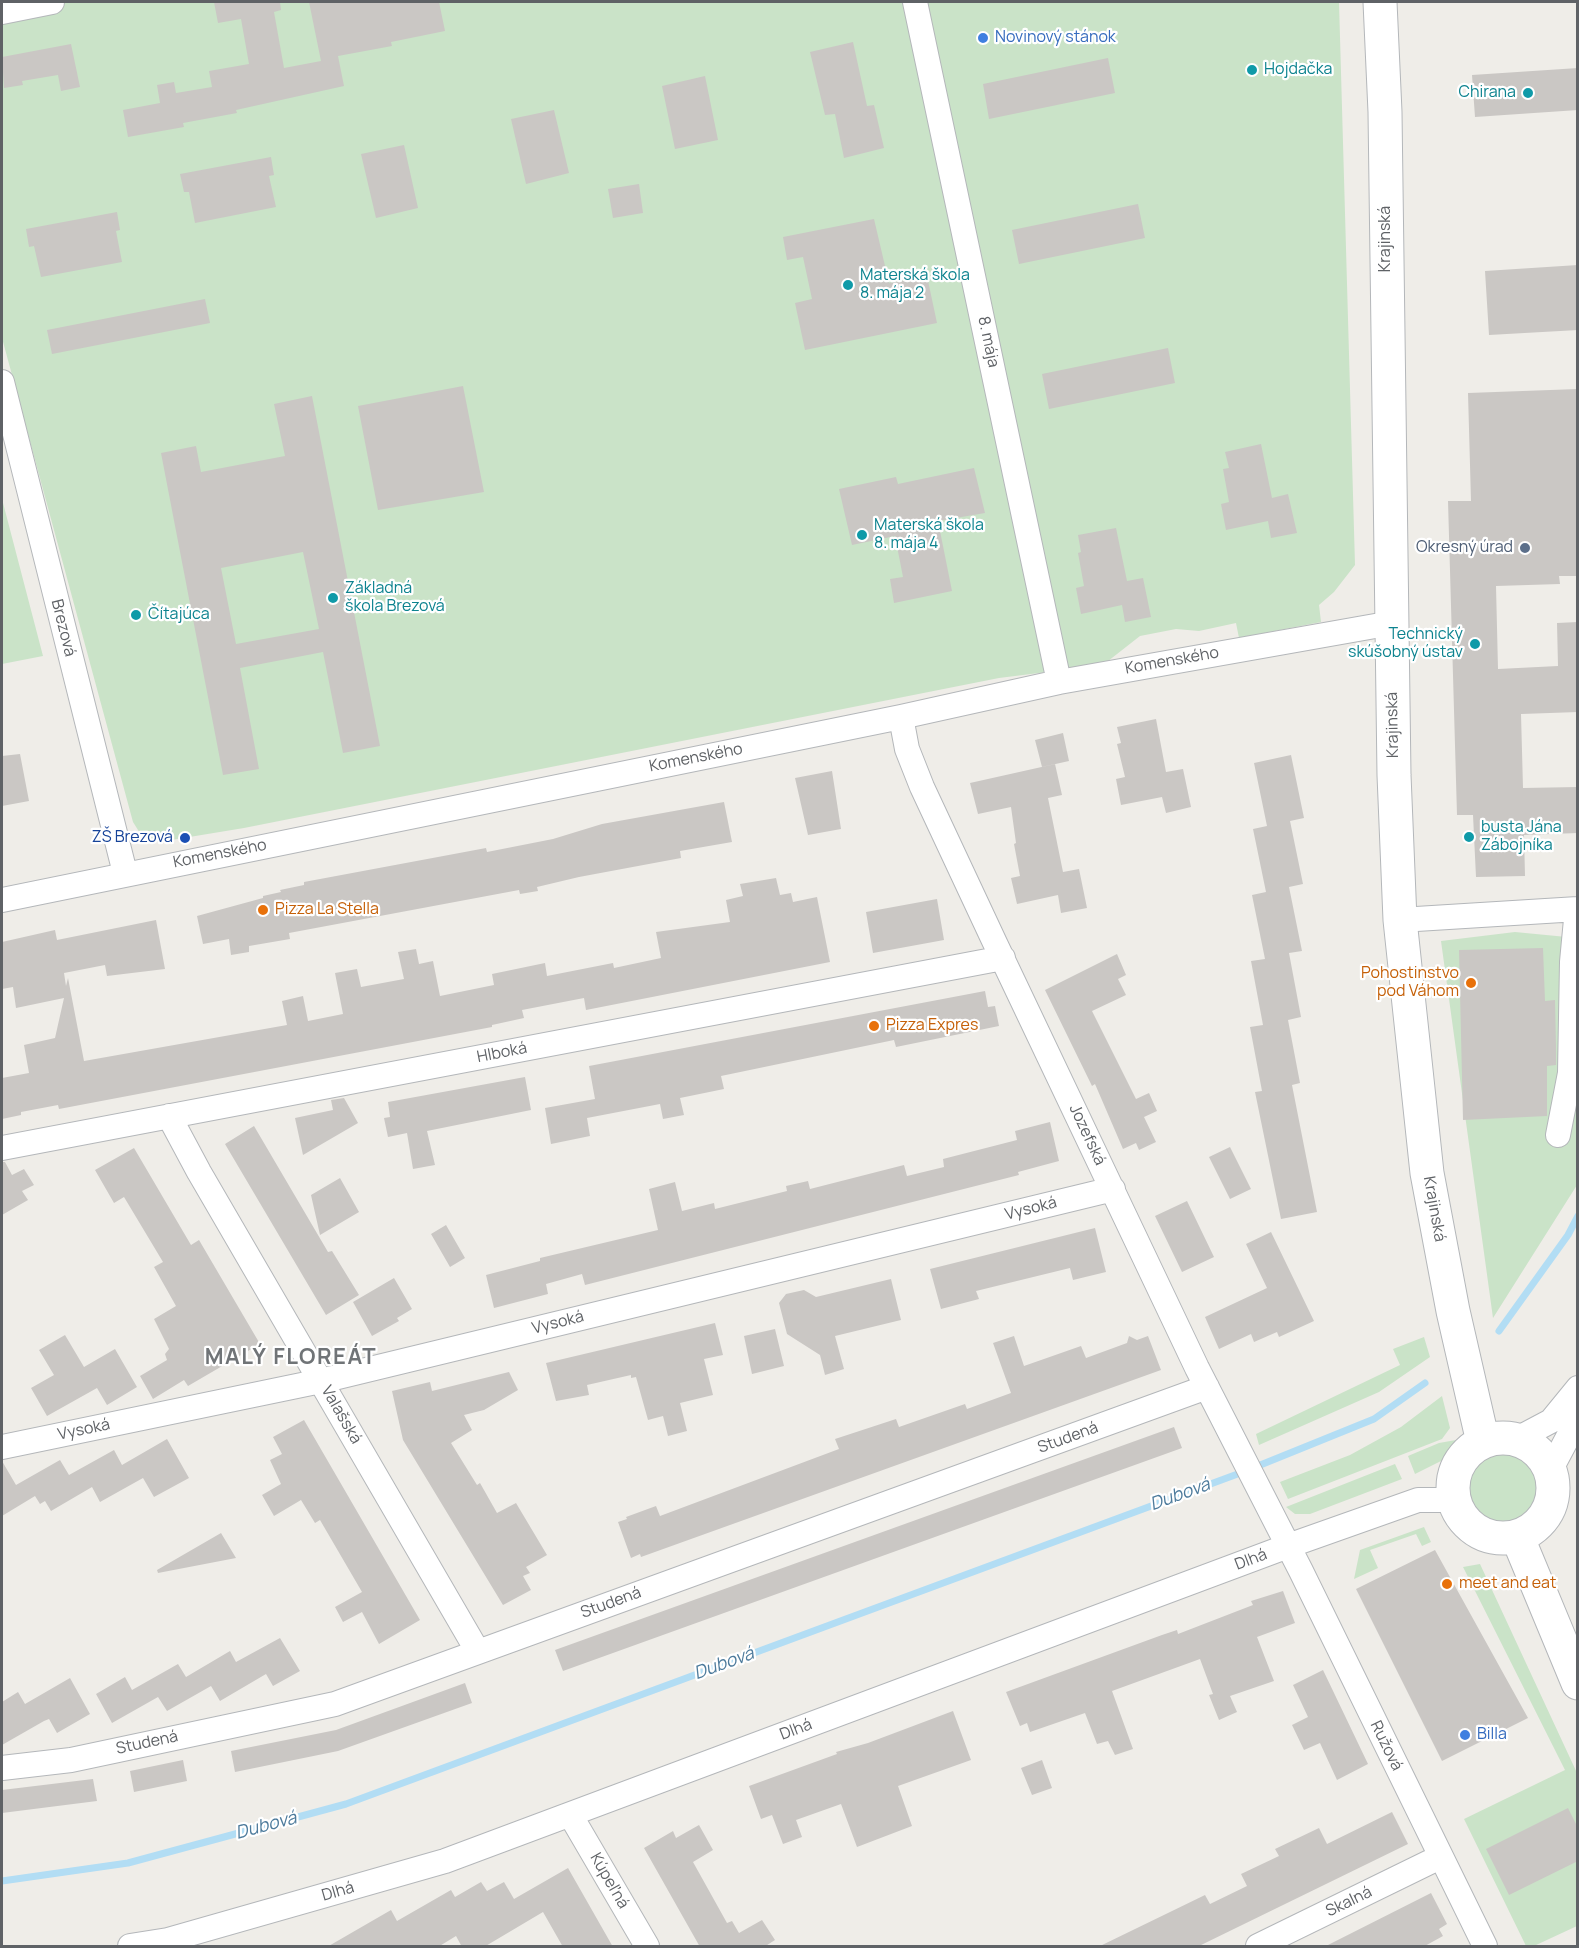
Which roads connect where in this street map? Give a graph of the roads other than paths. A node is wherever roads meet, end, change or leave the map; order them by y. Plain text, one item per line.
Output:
1 (52, 2) edge
2 (915, 2) edge
3 (1380, 2) edge
4 (2, 12) edge
5 (2, 382) edge
6 (1392, 623) junction
7 (1059, 682) junction
8 (901, 717) junction
9 (125, 873) junction
10 (2, 900) edge
11 (1577, 909) edge
12 (1400, 920) junction
13 (1003, 958) junction
14 (170, 1116) junction
15 (1558, 1135) dead end
16 (2, 1148) edge
17 (1113, 1189) junction
18 (321, 1381) junction
19 (1207, 1387) junction
20 (1578, 1388) edge
21 (1578, 1418) edge
22 (1517, 1439) junction
23 (1483, 1442) junction
24 (2, 1447) edge
25 (1550, 1471) junction
26 (1455, 1500) junction
27 (1517, 1536) junction
28 (1288, 1546) junction
29 (478, 1652) junction
30 (1578, 1683) edge
31 (2, 1768) edge
32 (572, 1816) junction
33 (1440, 1857) junction
34 (130, 1947) edge
35 (647, 1947) edge
36 (1258, 1947) edge
37 (1485, 1947) edge

1 - 4 street
2 - 7 street, 8. mája
3 - 6 main road, Krajinská
5 - 9 street, Brezová
6 - 7 street, Komenského
6 - 12 main road, Krajinská
7 - 8 street, Komenského
8 - 9 street, Komenského
8 - 13 street, Jozefská
9 - 10 street, Komenského
11 - 12 street
11 - 15 street
12 - 23 main road, Krajinská
13 - 14 street, Hlboká
13 - 17 street, Jozefská
14 - 16 street, Hlboká
14 - 18 street, Valašská
17 - 18 street, Vysoká
17 - 19 street, Jozefská
18 - 24 street, Vysoká
18 - 29 street, Valašská
19 - 28 street, Jozefská
19 - 29 street, Studená
20 - 22 street
21 - 25 street
22 - 23 main road
22 - 25 main road
23 - 26 main road
25 - 27 main road
26 - 27 main road
26 - 28 street, Dlhá
27 - 30 main road
28 - 32 street, Dlhá
28 - 33 street, Ružová
29 - 31 street, Studená
32 - 34 street, Dlhá
32 - 35 street, Kúpeľná
33 - 36 street, Skalná
33 - 37 street, Ružová

